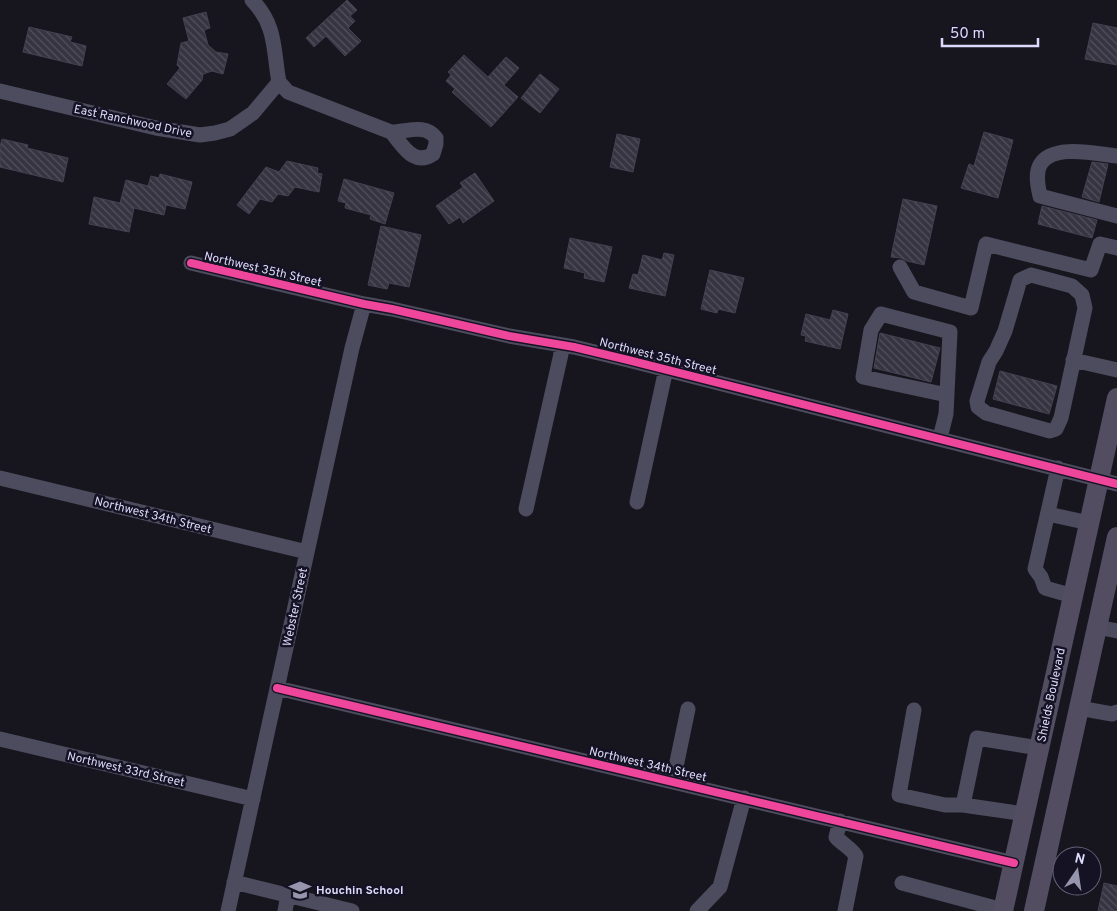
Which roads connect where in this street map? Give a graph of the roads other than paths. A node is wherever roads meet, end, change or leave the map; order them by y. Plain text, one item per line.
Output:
1 (252, 0) edge
2 (278, 82) junction
3 (0, 91) edge
4 (391, 132) dead end
5 (1117, 156) edge
6 (1117, 216) edge
7 (1117, 248) edge
8 (191, 263) dead end
9 (900, 267) dead end
10 (364, 304) junction
11 (560, 345) junction
12 (1073, 360) junction
13 (666, 369) junction
14 (1117, 370) edge
15 (947, 395) junction
16 (1117, 398) edge
17 (940, 438) junction
18 (1058, 468) junction
19 (0, 478) edge
20 (1108, 481) edge
21 (637, 502) dead end
22 (526, 509) dead end
23 (1048, 514) junction
24 (1089, 523) junction
25 (1117, 537) edge
26 (307, 552) junction
27 (1113, 577) edge
28 (1073, 596) junction
29 (1097, 627) junction
30 (1117, 632) edge
31 (277, 688) junction
32 (1079, 708) junction
33 (688, 709) dead end
34 (914, 710) dead end
35 (1117, 712) edge
36 (0, 739) edge
37 (1039, 748) junction
38 (673, 781) junction
39 (744, 798) junction
40 (252, 799) junction
41 (963, 805) junction
42 (1025, 814) junction
43 (840, 821) junction
44 (1014, 863) junction
45 (234, 882) junction
46 (902, 883) dead end
47 (288, 895) junction
48 (1003, 910) edge
49 (228, 911) edge
50 (285, 911) edge
51 (352, 911) edge
52 (697, 911) edge
53 (845, 911) edge
54 (1034, 911) edge

1 - 2 street
2 - 3 street, East Ranchwood Drive
2 - 4 street
5 - 6 street
7 - 9 street
8 - 10 street, Northwest 35th Street
10 - 11 street, Northwest 35th Street
10 - 26 street, Webster Street
11 - 13 street, Northwest 35th Street
11 - 22 street
12 - 12 street
12 - 14 street
13 - 17 street, Northwest 35th Street
13 - 21 street
15 - 15 street
15 - 17 street
16 - 20 main road, Shields Boulevard
17 - 18 street, Northwest 35th Street
18 - 20 street, Northwest 35th Street
18 - 23 street
19 - 26 street, Northwest 34th Street
20 - 24 main road, Shields Boulevard
23 - 24 street
23 - 28 street
24 - 28 main road, Shields Boulevard
25 - 27 main road
26 - 31 street, Webster Street
27 - 29 main road
28 - 37 main road, Shields Boulevard
29 - 30 street
29 - 32 main road
31 - 38 street, Northwest 34th Street
31 - 40 street, Webster Street
32 - 35 street
32 - 54 main road
33 - 38 street
34 - 41 street
36 - 40 street, Northwest 33rd Street
37 - 41 street
37 - 42 main road, Shields Boulevard
38 - 39 street, Northwest 34th Street
39 - 43 street, Northwest 34th Street
39 - 52 street
40 - 45 street, Webster Street
41 - 42 street
42 - 44 main road, Shields Boulevard
43 - 44 street, Northwest 34th Street
43 - 53 street
44 - 48 main road, Shields Boulevard
45 - 47 street
45 - 49 street, Webster Street
46 - 48 street
47 - 50 street
47 - 51 street

